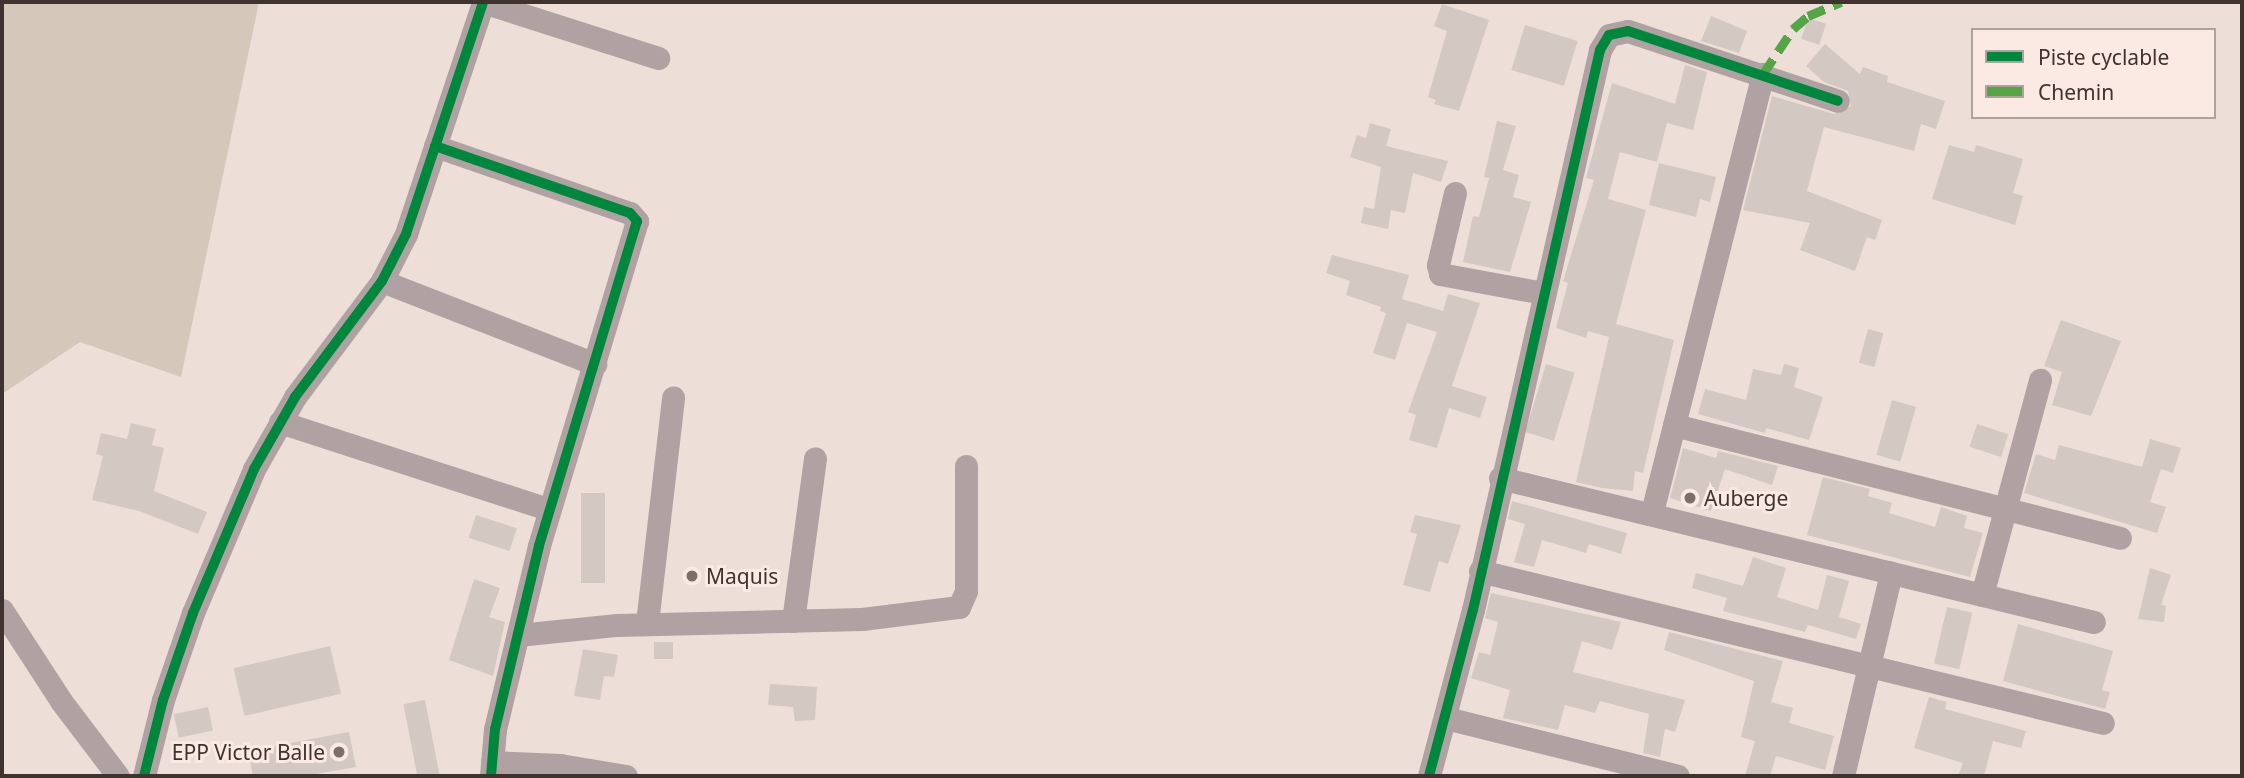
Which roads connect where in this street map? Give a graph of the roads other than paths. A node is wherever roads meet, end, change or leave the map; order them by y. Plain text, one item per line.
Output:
1 (483, 2) edge
2 (658, 58) dead end
3 (1763, 74) junction
4 (1839, 101) dead end
5 (435, 146) junction
6 (1455, 193) dead end
7 (382, 281) junction
8 (1544, 293) junction
9 (595, 364) junction
10 (2040, 380) dead end
11 (673, 397) dead end
12 (280, 422) junction
13 (1674, 425) junction
14 (816, 458) dead end
15 (966, 466) dead end
16 (1500, 478) junction
17 (548, 509) junction
18 (2002, 509) junction
19 (1652, 512) junction
20 (2120, 538) dead end
21 (1480, 571) junction
22 (1891, 573) junction
23 (1982, 595) junction
24 (2, 610) edge
25 (793, 621) junction
26 (2094, 622) dead end
27 (647, 623) junction
28 (518, 635) junction
29 (1869, 665) junction
30 (1446, 718) junction
31 (2103, 723) dead end
32 (1593, 766) edge
33 (492, 769) edge
34 (118, 776) edge
35 (144, 776) edge
36 (626, 776) edge
37 (1429, 776) edge
38 (1678, 776) edge
39 (1843, 776) edge

1 - 2 street
1 - 5 street
3 - 4 street
3 - 8 street
3 - 13 street
5 - 7 street
5 - 9 street
6 - 8 street
7 - 9 street
7 - 12 street
8 - 16 street
9 - 17 street
10 - 18 street
11 - 27 street
12 - 17 street
12 - 35 street
13 - 18 street
13 - 19 street
14 - 25 street
15 - 25 street
16 - 19 street
16 - 21 street
17 - 28 street
18 - 20 street
18 - 23 street
19 - 22 street
21 - 29 street
21 - 30 street
22 - 23 street
22 - 29 street
23 - 26 street
24 - 34 street
25 - 27 street
27 - 28 street
28 - 33 street
29 - 31 street
29 - 39 street
30 - 32 street
30 - 37 street
32 - 38 street
33 - 36 street

